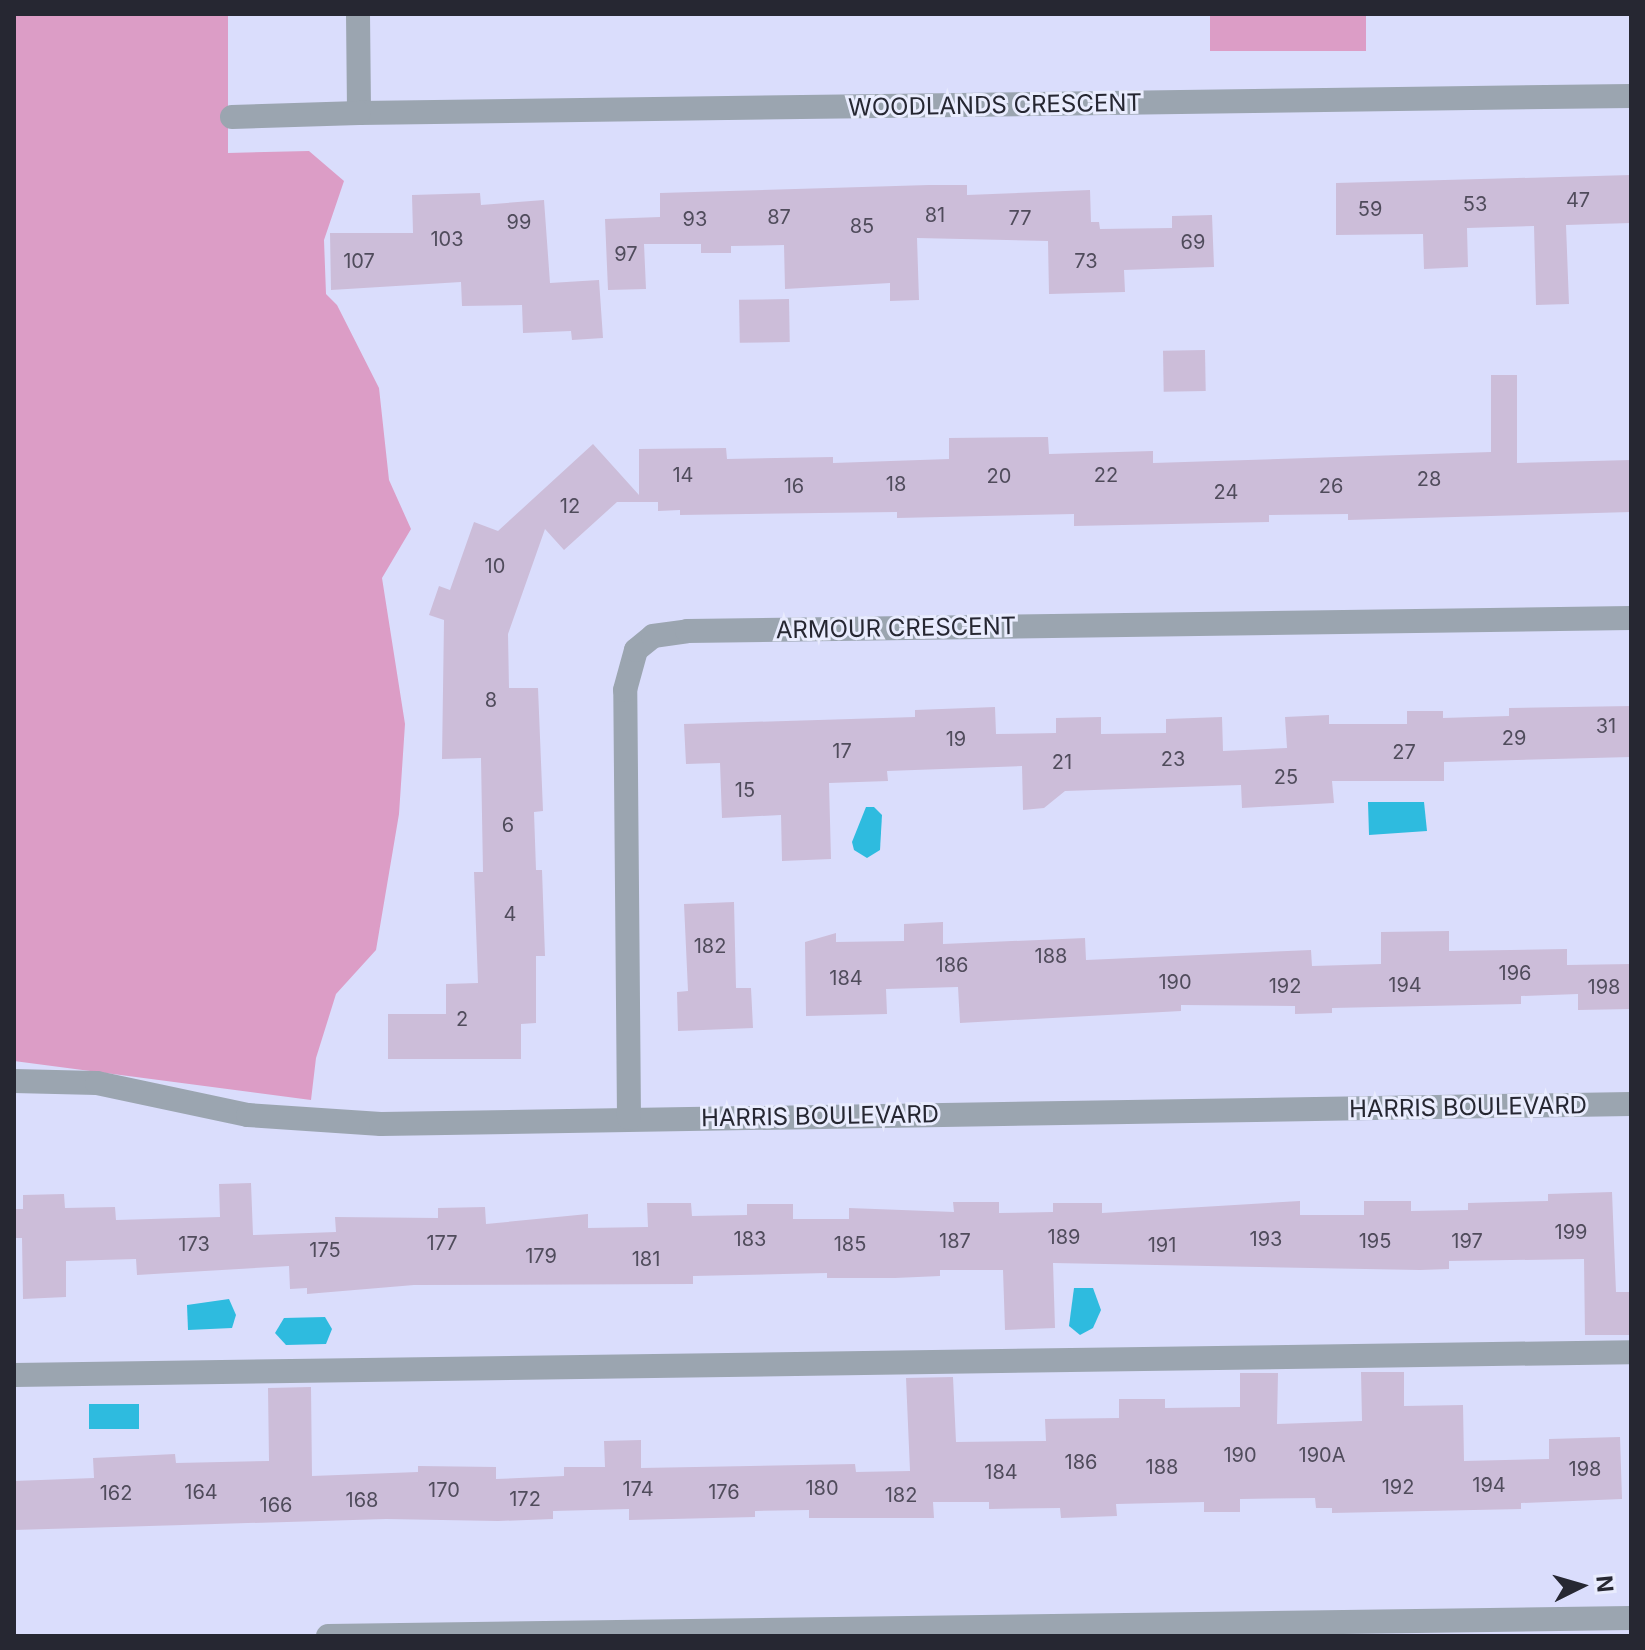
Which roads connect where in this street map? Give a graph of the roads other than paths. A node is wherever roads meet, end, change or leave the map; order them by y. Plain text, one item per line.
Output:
1 (358, 14) edge
2 (1631, 96) edge
3 (359, 113) junction
4 (232, 117) dead end
5 (1631, 618) edge
6 (14, 1081) edge
7 (1631, 1104) edge
8 (629, 1118) junction
9 (1631, 1352) edge
10 (14, 1375) edge
11 (1631, 1618) edge
12 (1578, 1627) edge
13 (1016, 1632) edge
14 (328, 1636) edge

1 - 3 street
2 - 3 street, WOODLANDS CRESCENT
3 - 4 street, WOODLANDS CRESCENT
5 - 8 street, ARMOUR CRESCENT
6 - 8 street, HARRIS BOULEVARD
7 - 8 street, HARRIS BOULEVARD
9 - 10 street
11 - 12 street
12 - 13 street
13 - 14 street

